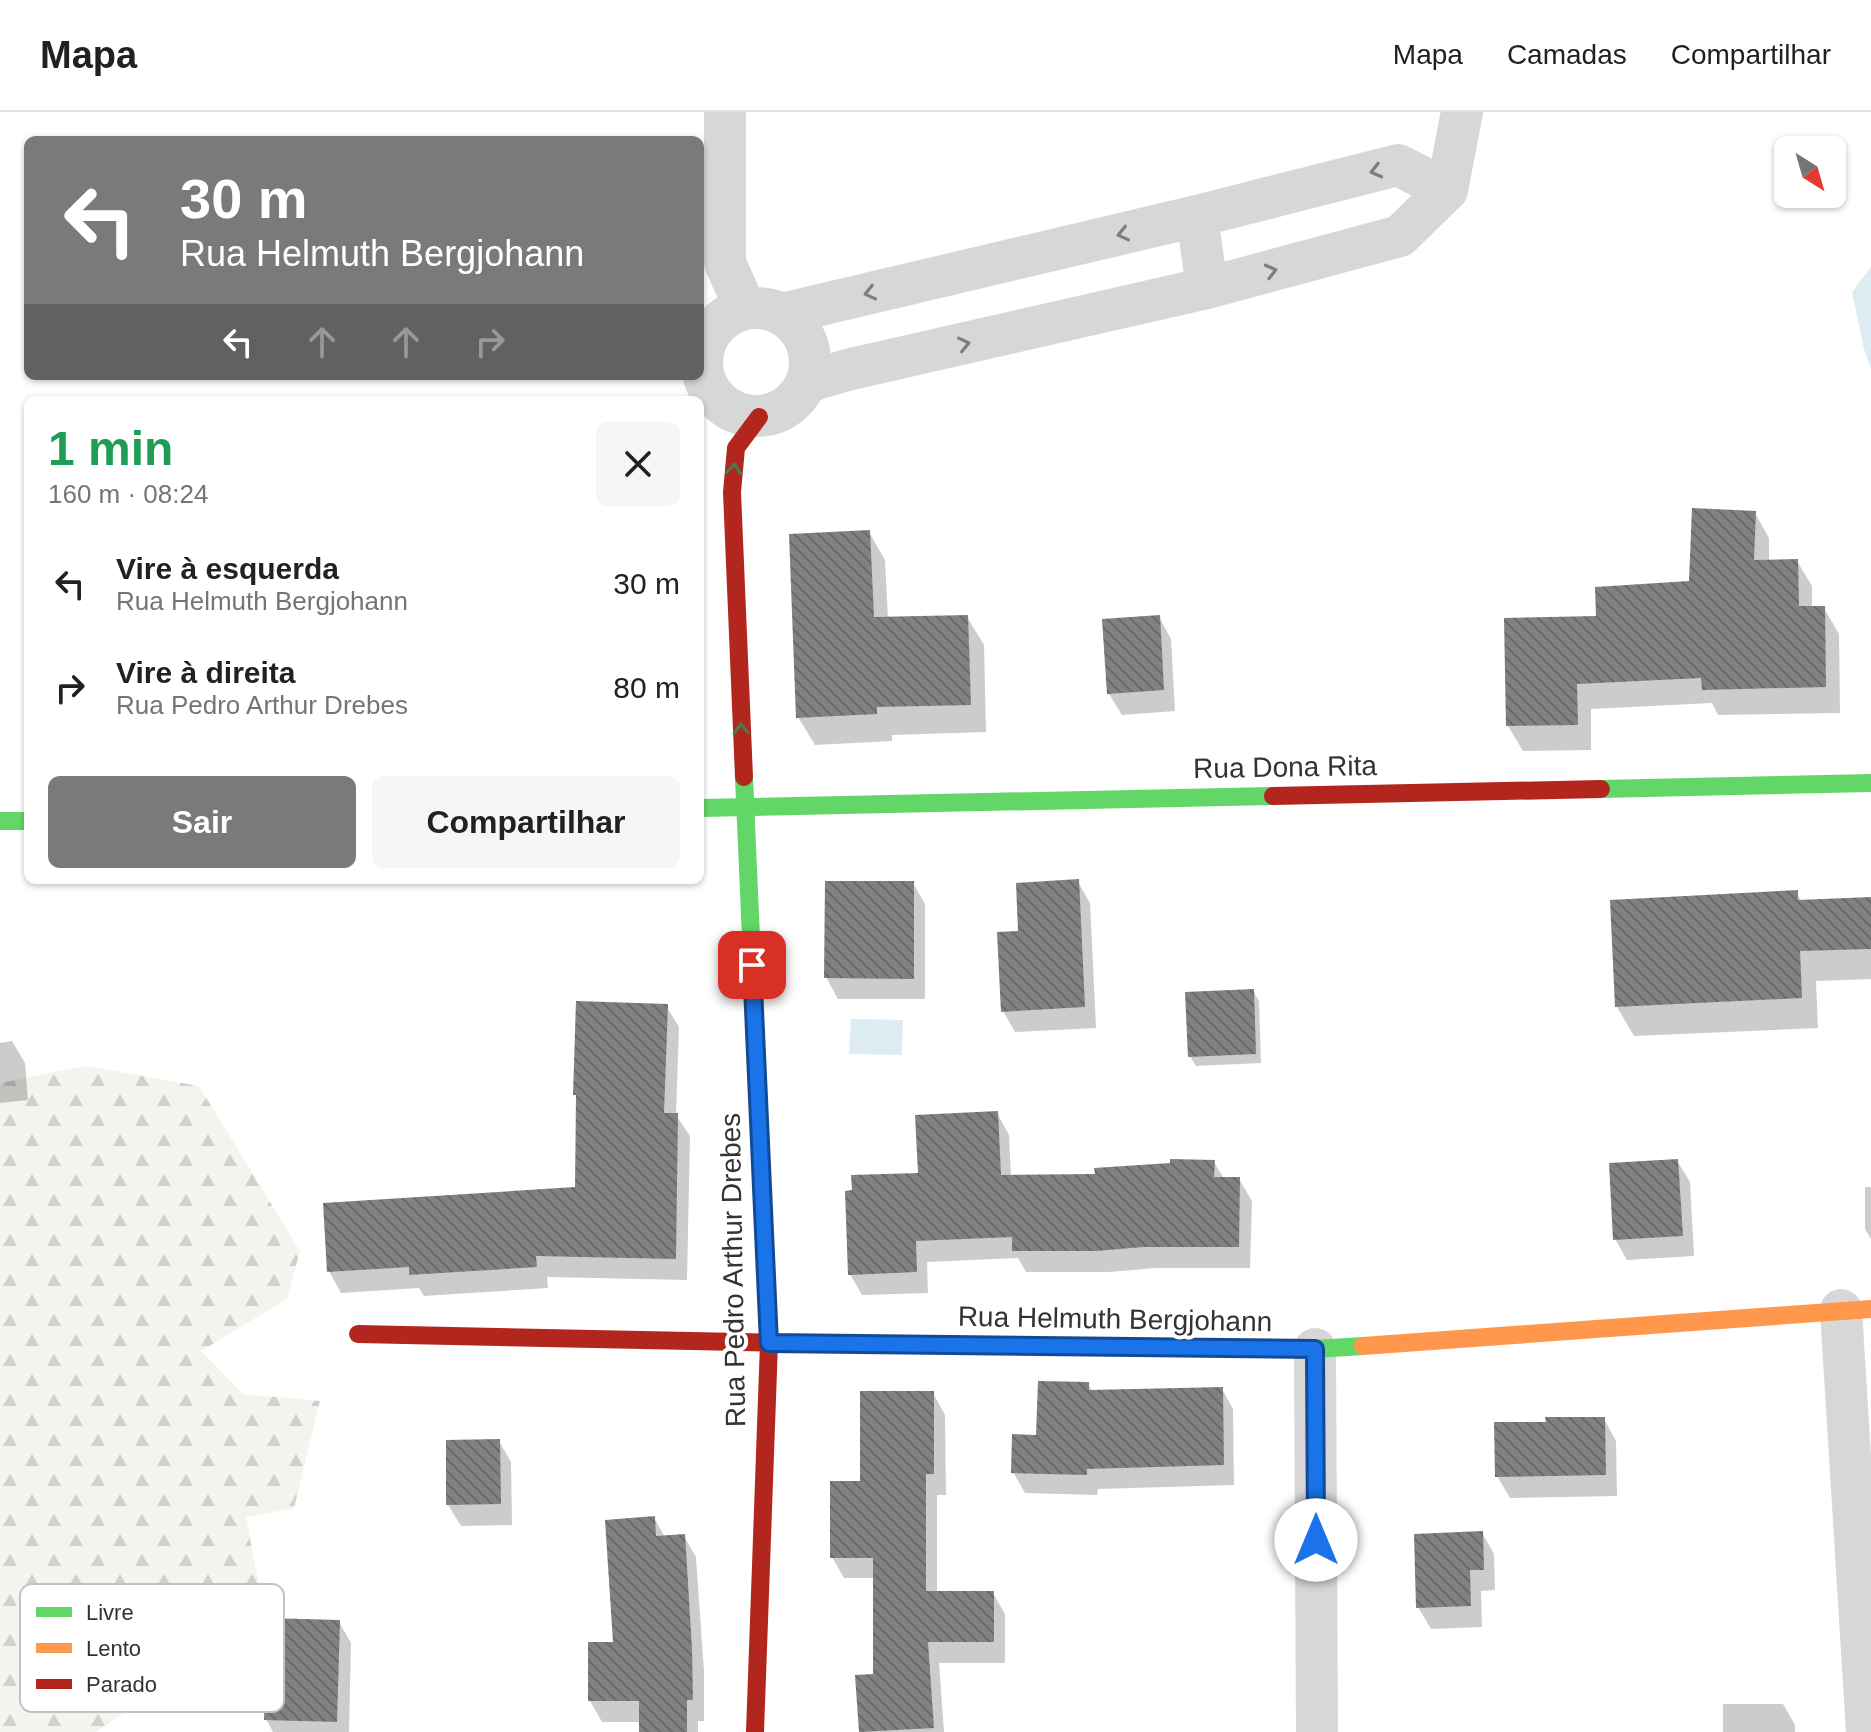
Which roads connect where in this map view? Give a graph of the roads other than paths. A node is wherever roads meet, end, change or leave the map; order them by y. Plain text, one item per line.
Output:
1 (725, 112) edge
2 (1462, 112) edge
3 (1447, 190) junction
4 (1197, 216) junction
5 (1207, 288) junction
6 (764, 311) junction
7 (704, 348) edge
8 (807, 382) junction
9 (698, 388) edge
10 (759, 417) junction
11 (1871, 783) edge
12 (745, 807) junction
13 (704, 808) edge
14 (0, 821) edge
15 (24, 821) edge
16 (1856, 1310) edge
17 (358, 1334) dead end
18 (769, 1343) junction
19 (1315, 1349) junction
20 (755, 1732) edge
21 (1317, 1732) edge
22 (1867, 1732) edge

1 - 6 street
2 - 3 street
3 -> 4 street
5 -> 3 street
4 - 5 street
4 -> 6 street
8 -> 5 street
6 - 7 street
6 - 8 street
8 - 10 street
9 - 10 street
12 -> 10 street, Rua Pedro Arthur Drebes
11 - 12 street, Rua Dona Rita
12 - 13 street, Rua Dona Rita
12 - 18 street, Rua Pedro Arthur Drebes
14 - 15 street
16 - 19 street, Rua Helmuth Bergjohann
16 - 22 street
17 - 18 street, Rua Helmuth Bergjohann
18 - 19 street, Rua Helmuth Bergjohann
18 - 20 street, Rua Pedro Arthur Drebes
19 - 21 street

